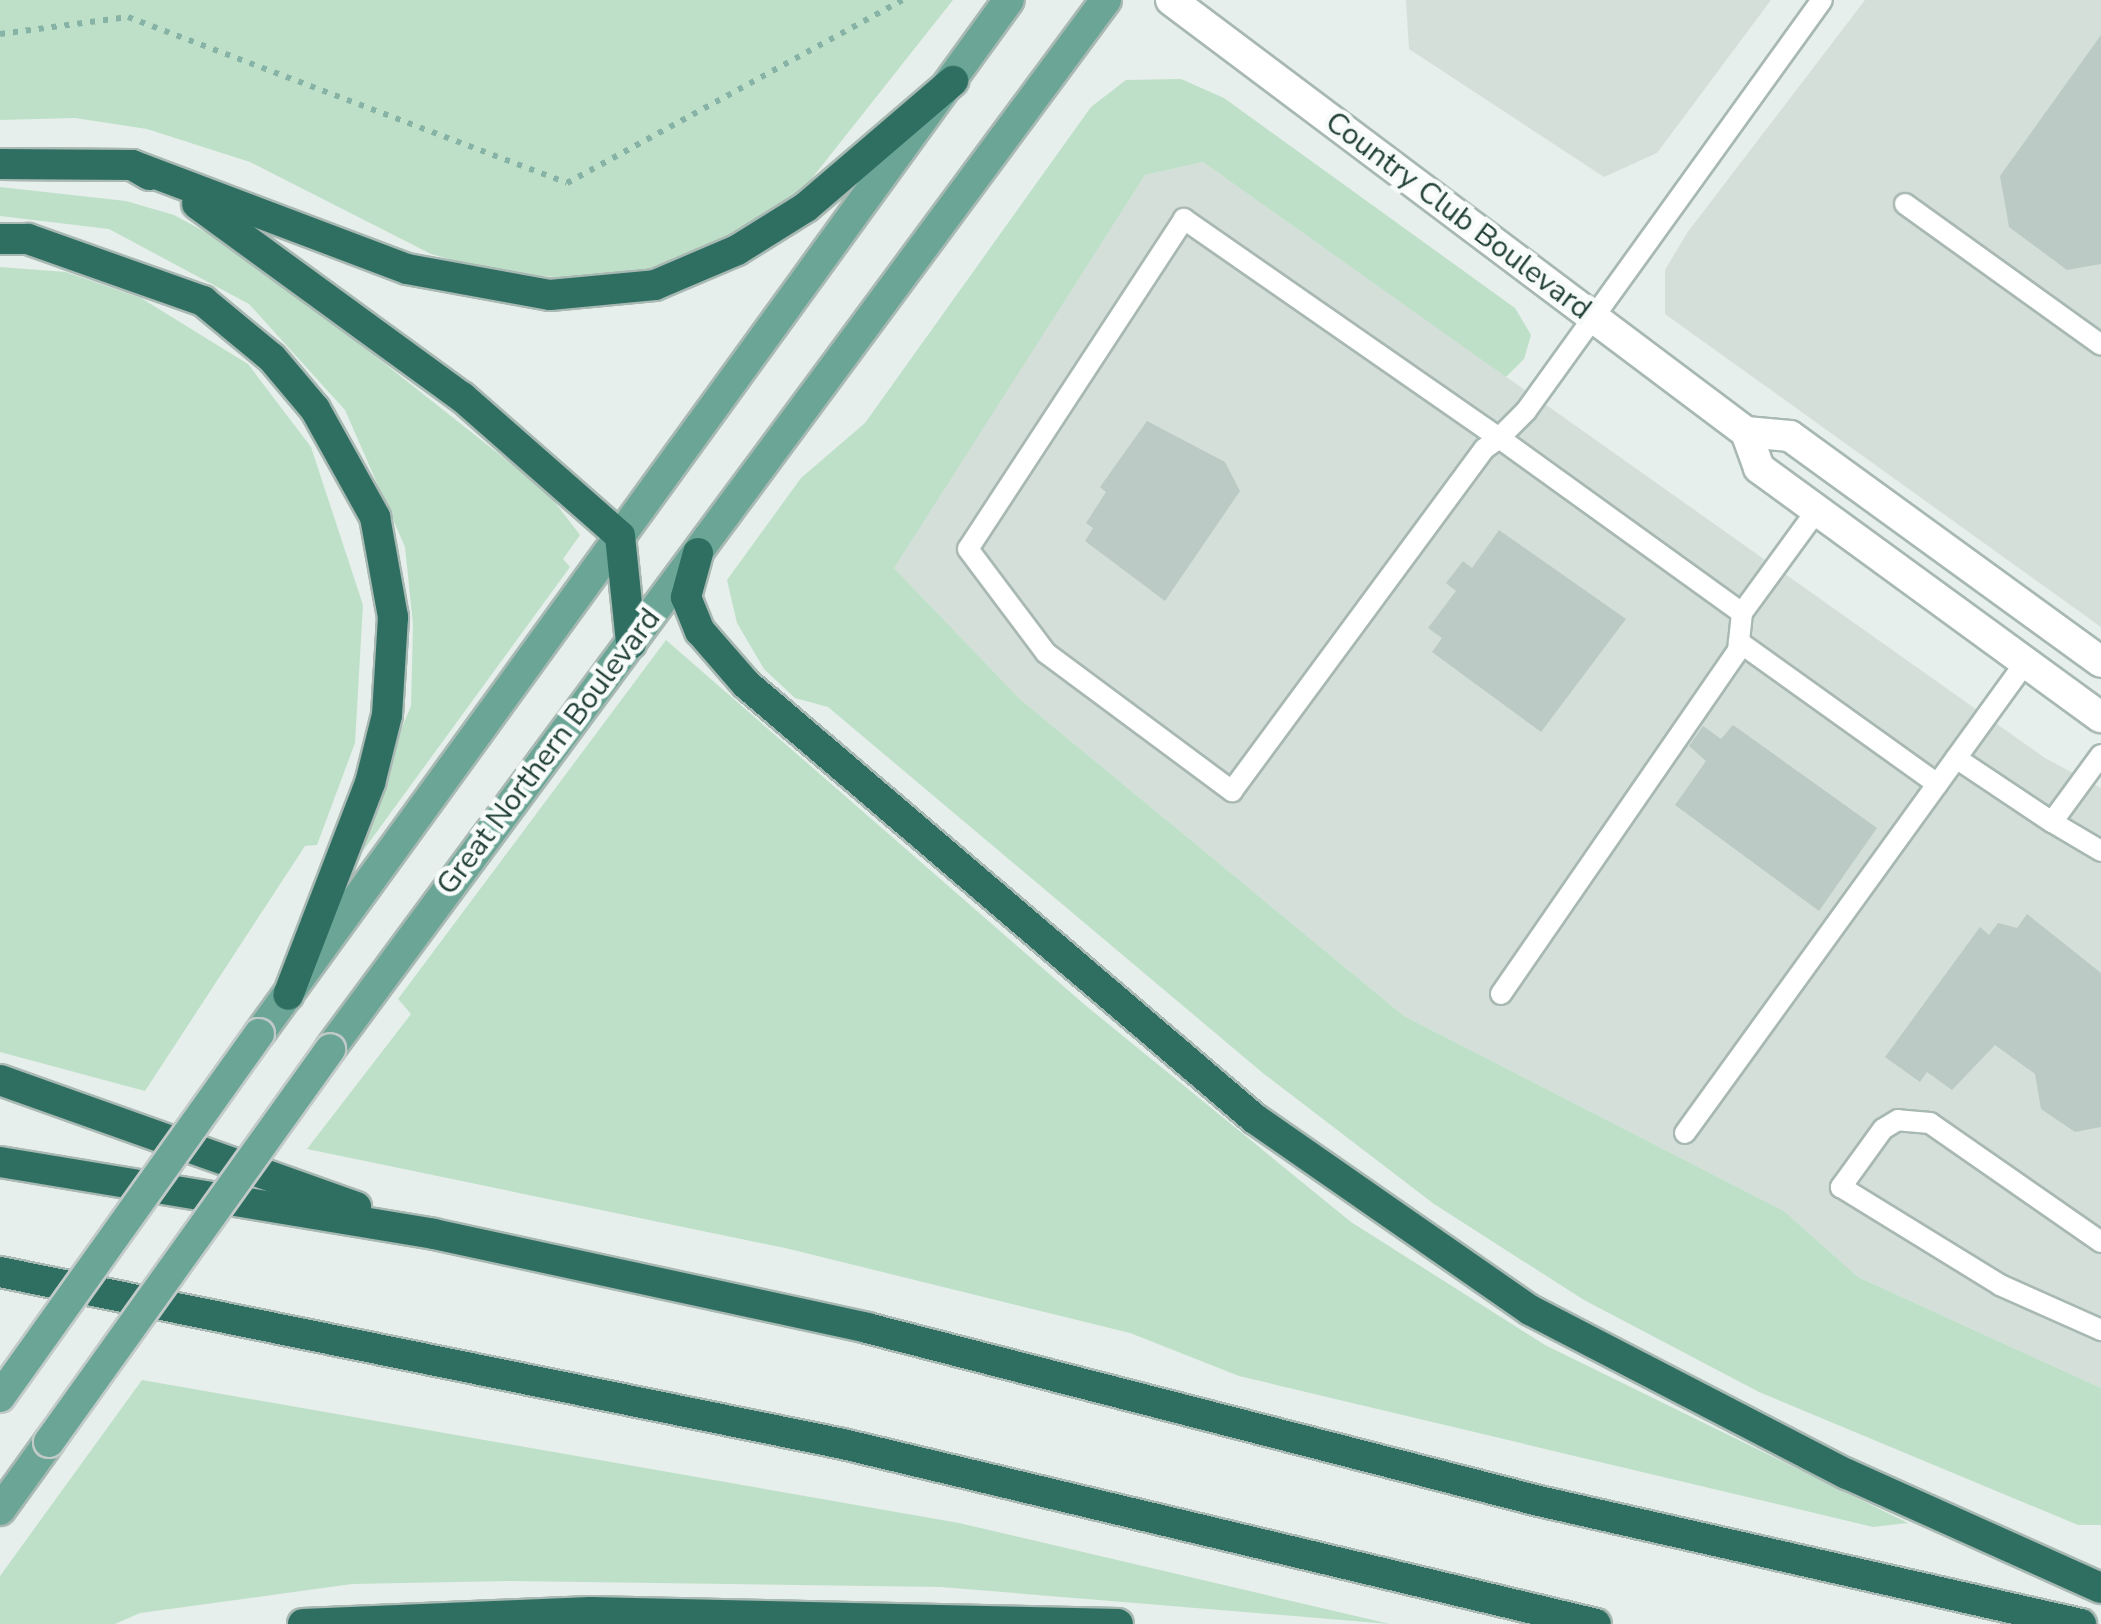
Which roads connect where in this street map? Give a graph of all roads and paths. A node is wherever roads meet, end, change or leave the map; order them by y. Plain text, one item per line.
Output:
1 (902, 0) edge
2 (1010, 0) edge
3 (1106, 0) edge
4 (1171, 0) edge
5 (1822, 0) edge
6 (0, 34) edge
7 (953, 81) junction
8 (0, 164) edge
9 (132, 165) junction
10 (1905, 204) dead end
11 (0, 239) edge
12 (1594, 317) junction
13 (2101, 345) edge
14 (1746, 432) junction
15 (1499, 438) junction
16 (1817, 510) junction
17 (620, 536) junction
18 (698, 553) junction
19 (1742, 614) junction
20 (1739, 642) junction
21 (632, 643) junction
22 (2101, 662) edge
23 (2025, 663) junction
24 (2101, 717) edge
25 (2101, 755) edge
26 (1956, 758) junction
27 (1937, 784) junction
28 (2052, 822) junction
29 (2101, 851) edge
30 (1500, 994) dead end
31 (288, 995) junction
32 (0, 1080) edge
33 (1685, 1133) dead end
34 (0, 1162) edge
35 (434, 1234) junction
36 (2101, 1242) edge
37 (0, 1272) edge
38 (2101, 1330) edge
39 (0, 1397) edge
40 (0, 1510) edge
41 (2101, 1588) edge
42 (303, 1624) edge
43 (1118, 1624) edge
44 (1596, 1624) edge
45 (2081, 1624) edge

1 - 6 path
2 - 7 main road
3 - 18 main road, Great Northern Boulevard
4 - 12 street, Country Club Boulevard
5 - 12 lane
7 - 9 highway
7 - 17 main road
8 - 9 highway
9 - 17 highway
10 - 13 lane
11 - 31 highway
12 - 14 street, Country Club Boulevard
12 - 15 lane
14 - 16 street, Country Club Boulevard
14 - 22 street, Country Club Boulevard
15 - 15 lane
15 - 19 lane
16 - 19 lane
16 - 23 street, Country Club Boulevard
17 - 21 highway
17 - 31 main road
18 - 21 main road, Great Northern Boulevard
18 - 41 highway
19 - 20 lane
20 - 27 lane
20 - 30 lane
21 - 40 main road, Great Northern Boulevard, bridge
23 - 24 street, Country Club Boulevard
23 - 26 lane
25 - 28 lane
26 - 27 lane
26 - 28 lane
27 - 33 lane
28 - 29 lane
31 - 39 main road, bridge
32 - 35 highway
34 - 35 highway
35 - 45 highway
36 - 38 lane
37 - 44 highway
42 - 43 highway

